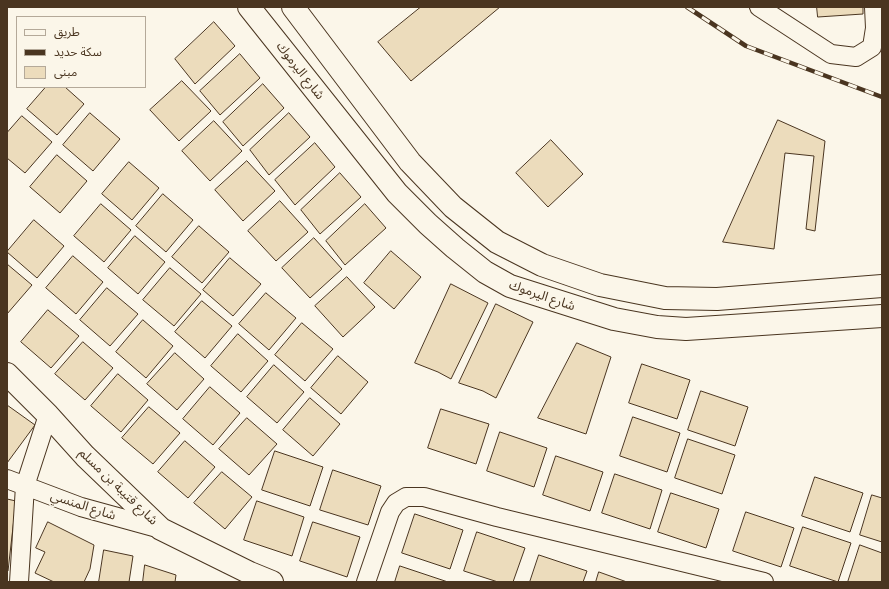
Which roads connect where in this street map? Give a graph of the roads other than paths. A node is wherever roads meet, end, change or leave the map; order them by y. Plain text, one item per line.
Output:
1 (249, 7) edge
2 (293, 7) edge
3 (759, 7) edge
4 (874, 7) edge
5 (882, 286) edge
6 (882, 316) edge
7 (7, 374) edge
8 (48, 415) junction
9 (7, 479) edge
10 (25, 486) junction
11 (161, 529) junction
12 (19, 582) edge
13 (272, 582) edge
14 (366, 582) edge
15 (764, 582) edge

1 - 6 main road, شارع اليرموك
2 - 5 main road
3 - 4 street
7 - 8 main road, شارع قتيبة بن مسلم
8 - 10 street
8 - 11 main road, شارع قتيبة بن مسلم
9 - 10 street, شارع المنسي
10 - 11 street, شارع المنسي
10 - 12 street
11 - 13 main road, شارع قتيبة بن مسلم
14 - 15 street

